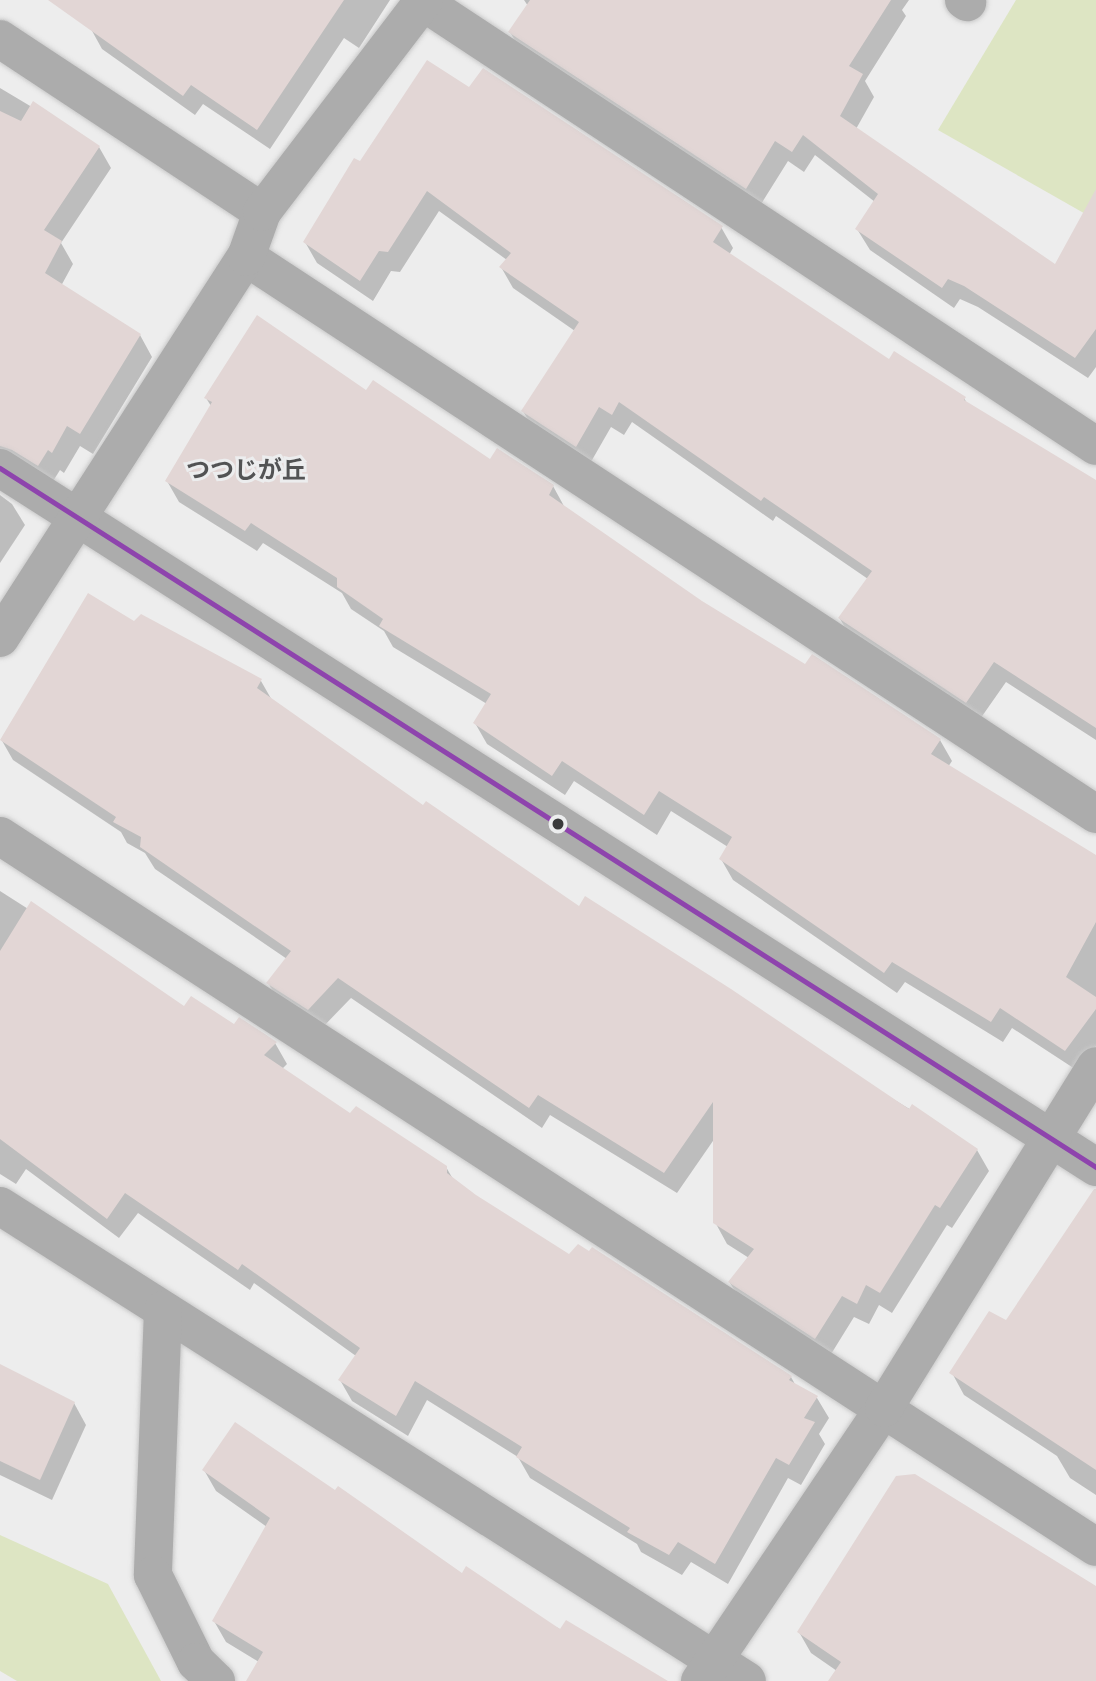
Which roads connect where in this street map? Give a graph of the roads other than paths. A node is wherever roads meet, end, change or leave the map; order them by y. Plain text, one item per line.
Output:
1 (423, 1) edge
2 (0, 39) edge
3 (262, 212) junction
4 (246, 257) junction
5 (1096, 446) edge
6 (0, 468) edge
7 (78, 518) junction
8 (0, 638) edge
9 (1096, 814) edge
10 (0, 836) edge
11 (1096, 1066) edge
12 (1051, 1137) junction
13 (1096, 1167) edge
14 (0, 1206) edge
15 (163, 1310) junction
16 (884, 1408) junction
17 (1096, 1546) edge
18 (707, 1671) edge
19 (216, 1681) edge
20 (747, 1681) edge

1 - 3 street
1 - 5 street
2 - 3 street
3 - 4 street
4 - 7 street
4 - 9 street
6 - 7 street
7 - 8 street
7 - 12 street
10 - 16 street
11 - 12 street
12 - 13 street
12 - 16 street
14 - 15 street
15 - 18 street
15 - 19 street
16 - 17 street
16 - 18 street
18 - 20 street

